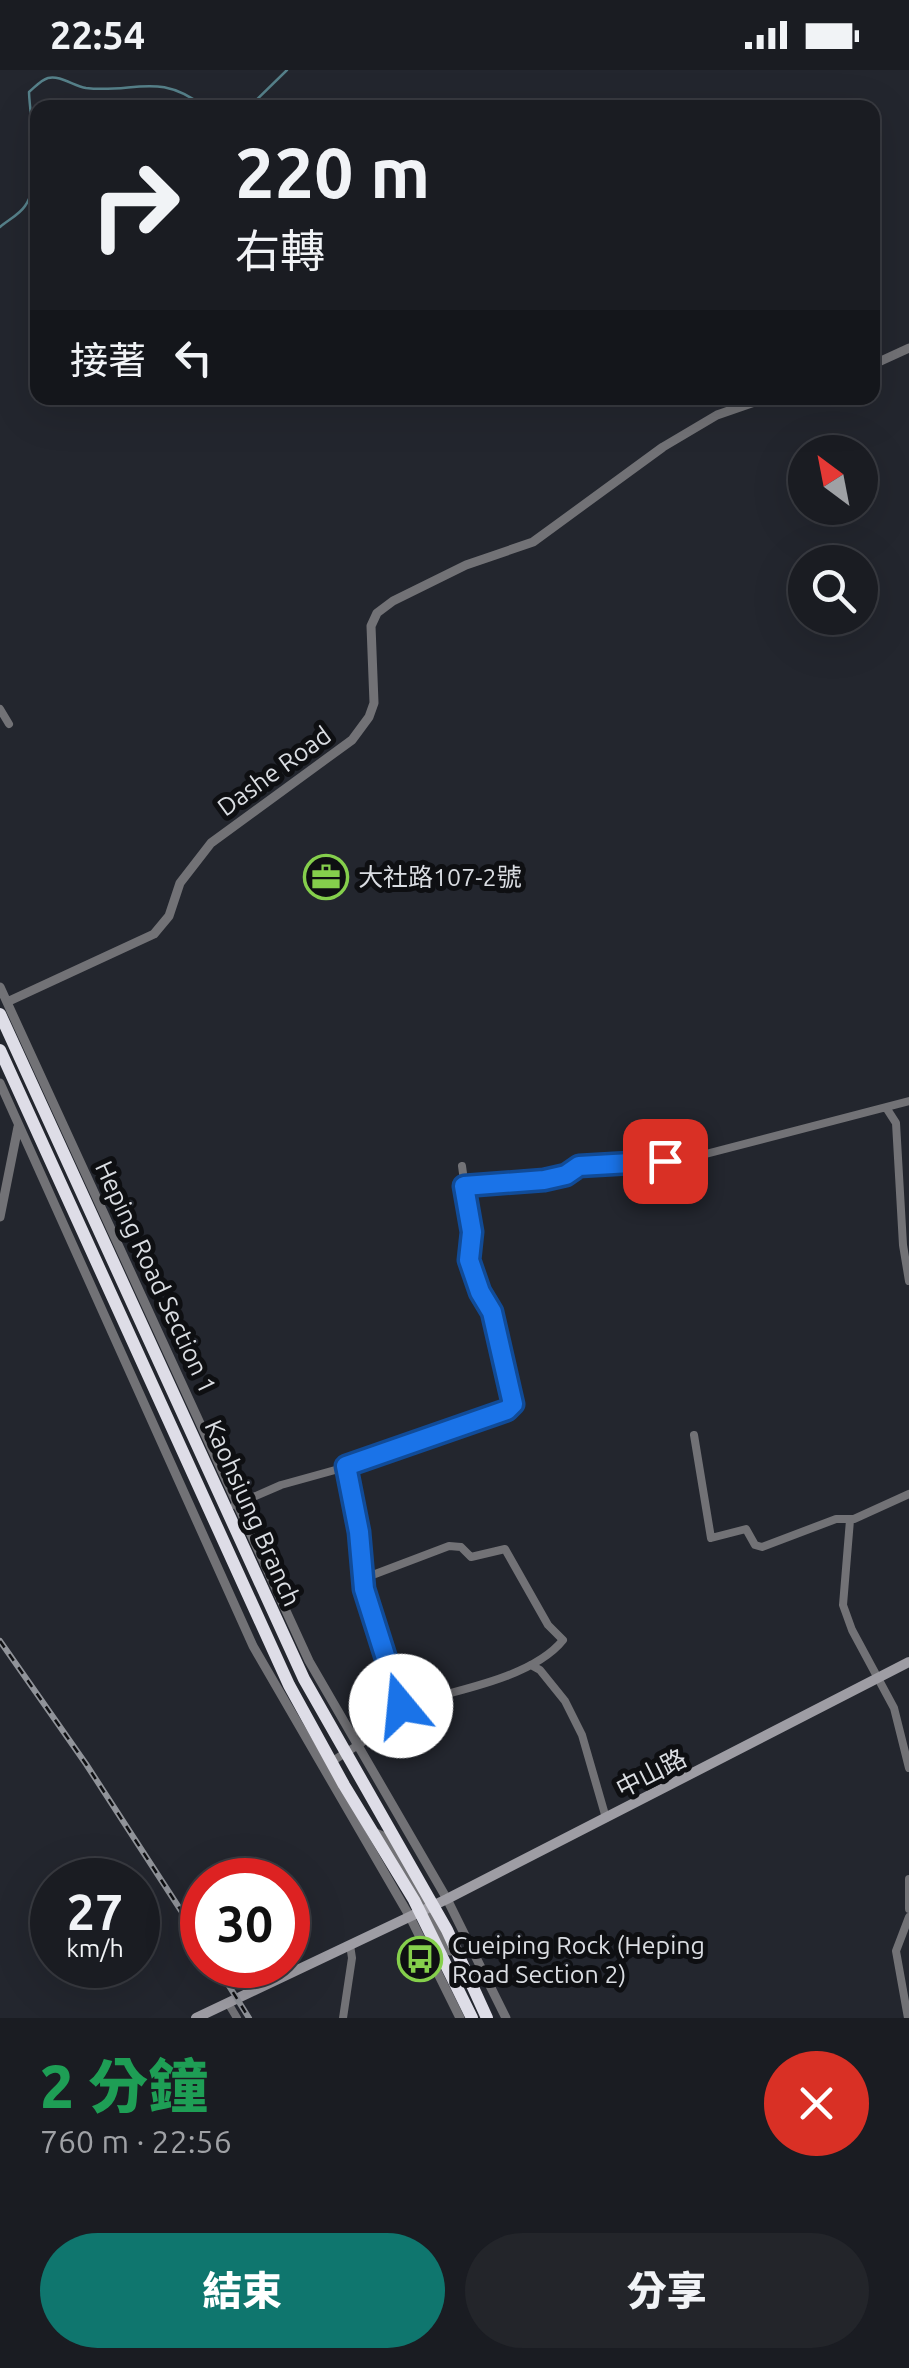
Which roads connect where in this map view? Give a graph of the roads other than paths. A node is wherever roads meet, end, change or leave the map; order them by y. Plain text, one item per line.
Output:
1 (909, 348) edge
2 (880, 361) edge
3 (746, 405) edge
4 (0, 709) edge
5 (9, 724) dead end
6 (0, 987) edge
7 (4, 1008) edge
8 (0, 1050) edge
9 (0, 1083) edge
10 (909, 1101) edge
11 (888, 1109) junction
12 (19, 1124) junction
13 (462, 1166) dead end
14 (464, 1186) junction
15 (0, 1217) edge
16 (909, 1280) edge
17 (694, 1435) dead end
18 (346, 1466) junction
19 (909, 1494) edge
20 (238, 1504) junction
21 (850, 1520) junction
22 (200, 1524) junction
23 (362, 1580) junction
24 (909, 1662) edge
25 (531, 1665) junction
26 (878, 1678) junction
27 (401, 1706) junction
28 (357, 1744) junction
29 (322, 1768) junction
30 (909, 1768) edge
31 (606, 1818) junction
32 (355, 1824) junction
33 (909, 1880) edge
34 (448, 1899) junction
35 (427, 1909) junction
36 (909, 1909) edge
37 (410, 1917) junction
38 (909, 1917) edge
39 (350, 1945) junction
40 (487, 1980) junction
41 (228, 2003) junction
42 (196, 2018) edge
43 (237, 2018) edge
44 (342, 2018) edge
45 (460, 2018) edge
46 (472, 2018) edge
47 (487, 2018) edge
48 (506, 2018) edge
49 (908, 2018) edge

1 - 2 street
3 - 7 street, Dashe Road
4 - 5 street
6 - 7 street, Heping Road Section 1
7 - 20 street, Heping Road Section 1
7 - 47 highway, Kaohsiung Branch
8 - 46 highway, Kaohsiung Branch
9 - 12 street
10 - 11 street
11 - 14 street
11 - 16 street
12 - 15 street
12 - 22 street
13 - 14 street
14 - 18 street
17 - 21 street
18 - 20 street
18 - 23 street
19 - 21 street
20 - 22 street
20 - 28 street, Heping Road Section 1
21 - 26 street
22 - 29 street
23 - 25 street
23 - 27 street
24 - 26 main road, 中山路
25 - 27 street
25 - 31 street
26 - 30 street
26 - 31 main road, 中山路
27 - 28 street
28 - 29 street
28 - 34 street, Heping Road Section 1
29 - 32 street
31 - 34 main road, 中山路
32 - 35 street
32 - 37 street
33 - 36 street
34 - 35 main road, 中山路
34 - 40 street, Heping Road Section 1
35 - 37 main road, 中山路
35 - 40 street
37 - 39 main road, 中山路
37 - 45 street
38 - 49 street
39 - 41 main road, 中山路
39 - 44 street
40 - 48 street, Heping Road Section 1
41 - 42 main road, 中山路
41 - 43 street

